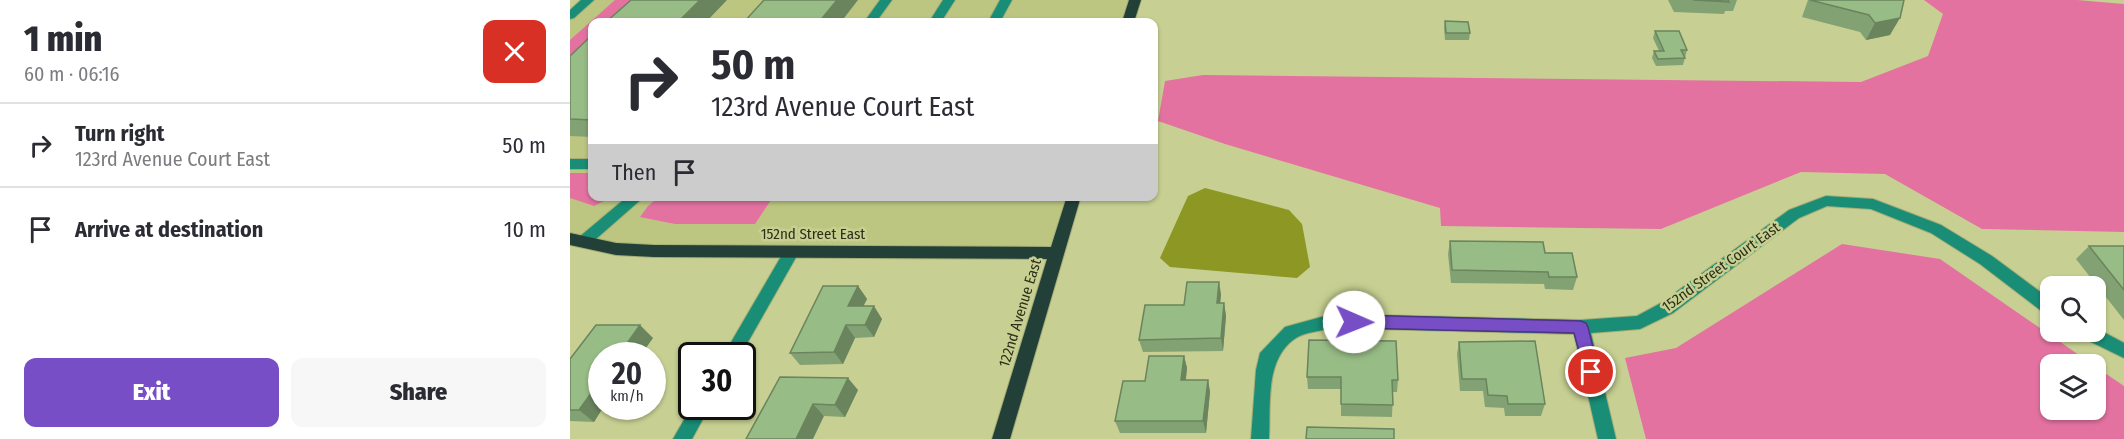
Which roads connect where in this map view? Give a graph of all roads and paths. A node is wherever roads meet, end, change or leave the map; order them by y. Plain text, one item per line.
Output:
1 (588, 0) edge
2 (886, 0) edge
3 (949, 0) edge
4 (1006, 0) edge
5 (1135, 0) edge
6 (570, 16) edge
7 (873, 18) edge
8 (938, 18) edge
9 (996, 18) edge
10 (1129, 18) edge
11 (570, 164) edge
12 (588, 164) edge
13 (631, 201) edge
14 (1072, 201) edge
15 (576, 241) edge
16 (791, 252) junction
17 (1056, 254) junction
18 (2040, 300) edge
19 (1581, 327) junction
20 (739, 342) edge
21 (2106, 342) edge
22 (2124, 351) edge
23 (693, 420) edge
24 (682, 439) edge
25 (1001, 439) edge
26 (1260, 439) edge
27 (1607, 439) edge

1 - 6 street
2 - 7 street
3 - 8 street
4 - 9 street
5 - 10 main road
11 - 12 street
13 - 15 street
14 - 17 main road, 122nd Avenue East
15 - 16 main road, 152nd Street East
16 - 17 main road, 152nd Street East
16 - 20 street
17 - 25 main road, 122nd Avenue East
18 - 19 street, 152nd Street Court East
19 - 26 street, 152nd Street Court East
19 - 27 street
21 - 22 street
23 - 24 street

